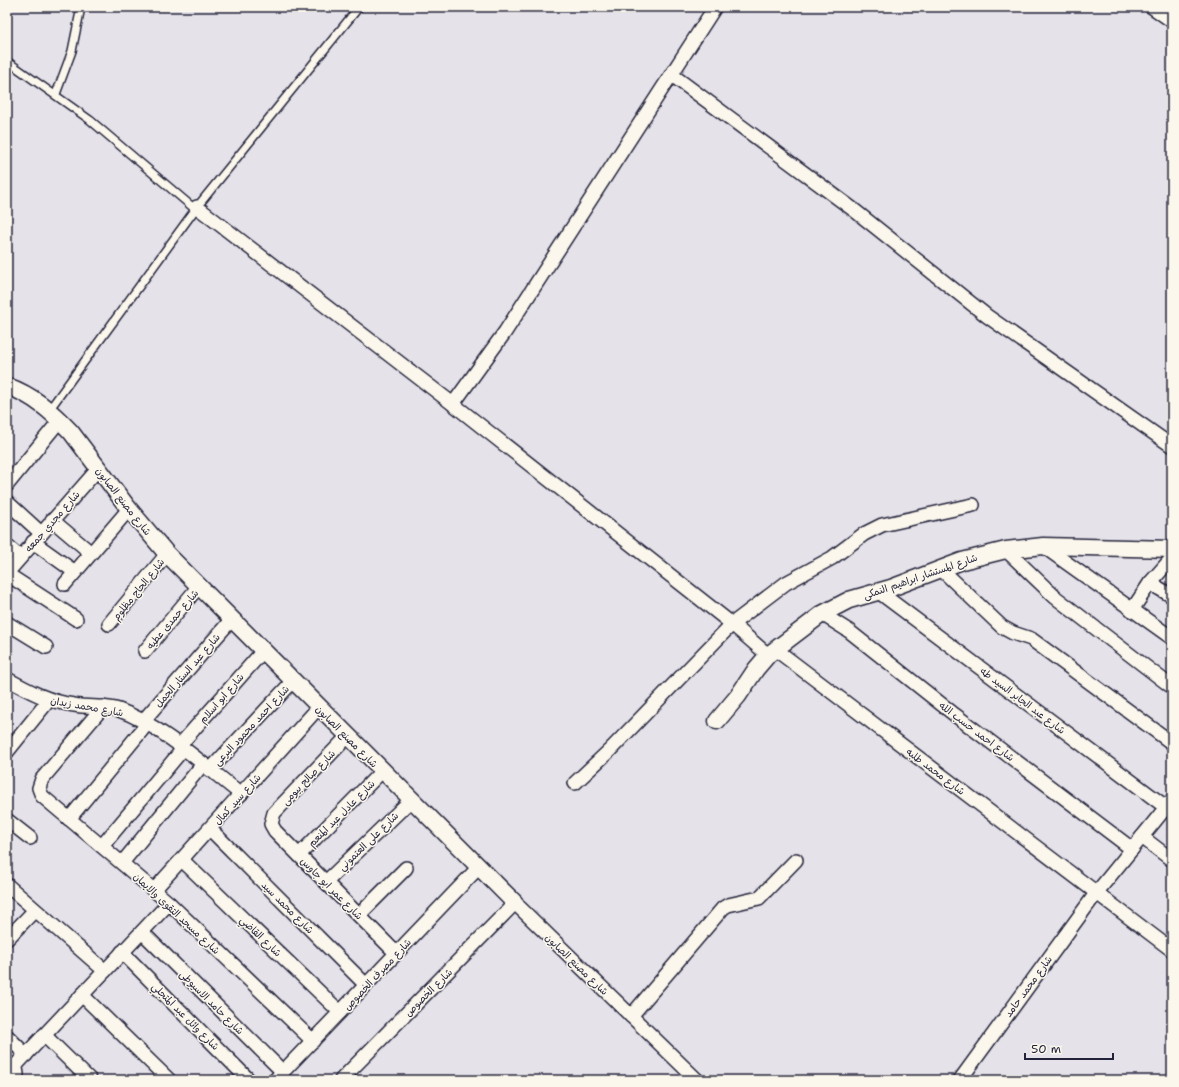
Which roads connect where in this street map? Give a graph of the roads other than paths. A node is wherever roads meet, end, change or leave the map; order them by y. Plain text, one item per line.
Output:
1 (81, 7) edge
2 (358, 7) edge
3 (715, 7) edge
4 (1155, 8) edge
5 (1172, 22) edge
6 (7, 61) edge
7 (672, 75) junction
8 (56, 94) junction
9 (196, 208) junction
10 (7, 386) edge
11 (453, 404) junction
12 (54, 415) junction
13 (1172, 446) edge
14 (98, 469) junction
15 (7, 485) edge
16 (7, 502) edge
17 (973, 505) dead end
18 (129, 509) junction
19 (52, 520) junction
20 (37, 537) junction
21 (7, 546) edge
22 (1043, 546) junction
23 (1172, 549) edge
24 (1006, 550) junction
25 (91, 553) junction
26 (167, 554) junction
27 (20, 557) junction
28 (1172, 558) edge
29 (941, 569) junction
30 (75, 572) junction
31 (7, 574) edge
32 (1150, 583) junction
33 (65, 584) dead end
34 (199, 586) junction
35 (879, 592) junction
36 (1172, 596) edge
37 (1132, 610) junction
38 (822, 614) junction
39 (76, 619) dead end
40 (232, 619) junction
41 (7, 623) edge
42 (109, 624) dead end
43 (735, 626) junction
44 (1172, 638) edge
45 (46, 647) dead end
46 (145, 651) dead end
47 (263, 651) junction
48 (772, 652) junction
49 (7, 679) edge
50 (293, 681) junction
51 (1172, 687) edge
52 (49, 700) junction
53 (103, 707) junction
54 (319, 707) junction
55 (717, 721) dead end
56 (145, 723) junction
57 (348, 736) junction
58 (1172, 743) edge
59 (181, 748) junction
60 (7, 752) edge
61 (206, 767) junction
62 (382, 771) junction
63 (575, 783) dead end
64 (241, 794) junction
65 (411, 800) junction
66 (1169, 804) edge
67 (69, 819) junction
68 (7, 820) edge
69 (271, 820) joint
70 (210, 829) junction
71 (1142, 837) junction
72 (30, 838) dead end
73 (102, 846) junction
74 (1132, 849) junction
75 (299, 855) junction
76 (182, 860) junction
77 (796, 860) dead end
78 (1172, 860) edge
79 (122, 863) junction
80 (406, 868) dead end
81 (483, 871) junction
82 (326, 882) junction
83 (7, 885) edge
84 (154, 890) junction
85 (1097, 892) junction
86 (513, 901) junction
87 (169, 903) junction
88 (35, 910) junction
89 (358, 915) junction
90 (142, 932) junction
91 (7, 939) edge
92 (1172, 950) edge
93 (122, 952) junction
94 (396, 953) junction
95 (105, 971) junction
96 (366, 985) junction
97 (82, 995) junction
98 (340, 1012) junction
99 (631, 1016) junction
100 (44, 1035) junction
101 (7, 1036) edge
102 (313, 1042) junction
103 (26, 1055) junction
104 (279, 1076) edge
105 (17, 1079) edge
106 (90, 1080) edge
107 (169, 1080) edge
108 (249, 1080) edge
109 (341, 1080) edge
110 (697, 1080) edge
111 (960, 1080) edge

1 - 8 lane
2 - 9 lane
3 - 7 street
4 - 5 street
6 - 8 lane
7 - 11 street
7 - 13 street
8 - 9 lane
9 - 11 street, شارع محمد طلبه
9 - 12 lane
10 - 12 street, شارع مصنع الصابون
11 - 43 street, شارع محمد طلبه
12 - 14 street, شارع مصنع الصابون
12 - 15 street
14 - 18 street, شارع مصنع الصابون
14 - 19 street, شارع مجدي جمعه
16 - 20 street
17 - 43 street
18 - 25 street
18 - 26 street, شارع مصنع الصابون
19 - 20 street, شارع مجدي جمعه
19 - 25 street
20 - 27 street, شارع مجدي جمعه
20 - 30 street
21 - 27 street
22 - 23 street, شارع المستشار ابراهيم النمكى
22 - 24 street, شارع المستشار ابراهيم النمكى
22 - 37 street
24 - 29 street, شارع المستشار ابراهيم النمكى
24 - 51 street
25 - 30 street
26 - 34 street, شارع مصنع الصابون
26 - 42 street, شارع الحاج مظلوم
27 - 31 street, شارع مجدي جمعه
28 - 32 street
29 - 35 street, شارع المستشار ابراهيم النمكى
29 - 58 street
30 - 33 street
31 - 39 street
32 - 36 street
32 - 37 street
34 - 40 street, شارع مصنع الصابون
34 - 46 street, شارع حمدى عطيه
35 - 38 street, شارع المستشار ابراهيم النمكى
35 - 66 street, شارع عبد الجابر السيد طه
37 - 44 street
38 - 48 street, شارع المستشار ابراهيم النمكى
38 - 74 street, شارع احمد حسب الله
40 - 47 street, شارع مصنع الصابون
40 - 56 street, شارع عبد الستار الجمل
41 - 45 street
43 - 48 street, شارع محمد طلبه
43 - 63 street
47 - 50 street, شارع مصنع الصابون
47 - 59 street, شارع ابو اسلام
48 - 55 street, شارع المستشار ابراهيم النمكى
48 - 85 street, شارع محمد طلبه
49 - 52 street, شارع محمد زيدان
50 - 54 street, شارع مصنع الصابون
50 - 61 street, شارع احمد محمود البرعى
52 - 53 street, شارع محمد زيدان
52 - 60 street
53 - 56 street, شارع محمد زيدان
53 - 67 street, شارع مسجد التقوى والايمان
54 - 57 street, شارع مصنع الصابون
54 - 64 street, شارع سيد كمال
56 - 59 street, شارع محمد زيدان
56 - 67 street, شارع عبد الستار الجمل
57 - 62 street, شارع مصنع الصابون
57 - 69 street, شارع صالح بيومى
59 - 61 street, شارع محمد زيدان
59 - 73 street, شارع ابو اسلام
61 - 64 street, شارع محمد زيدان
61 - 79 street, شارع احمد محمود البرعى
62 - 65 street, شارع مصنع الصابون
62 - 75 street, شارع عادل عبد المنعم
64 - 70 street, شارع سيد كمال
65 - 81 street, شارع مصنع الصابون
65 - 82 street, شارع على العتموني
66 - 71 street, شارع محمد حامد
67 - 73 street, شارع مسجد التقوى والايمان
68 - 72 street
69 - 75 street, شارع عمر ابو جاوس
70 - 76 street, شارع سيد كمال
70 - 96 street, شارع محمد سيد
71 - 74 street, شارع محمد حامد
71 - 78 street
73 - 79 street, شارع مسجد التقوى والايمان
74 - 85 street, شارع محمد حامد
75 - 82 street, شارع عمر ابو جاوس
76 - 84 street, شارع سيد كمال
76 - 98 street, شارع القاضي
77 - 99 street
79 - 84 street, شارع مسجد التقوى والايمان
80 - 89 street
81 - 86 street, شارع مصنع الصابون
81 - 94 street, شارع مصرف الخصوص
82 - 89 street, شارع عمر ابو جاوس
83 - 88 street
84 - 87 street, شارع مسجد التقوى والايمان
85 - 92 street, شارع محمد طلبه
85 - 111 street, شارع محمد حامد
86 - 99 street, شارع مصنع الصابون
86 - 109 street, شارع الخصوص
87 - 90 street
87 - 102 street, شارع مسجد التقوى والايمان
88 - 91 street
88 - 95 street
89 - 94 street, شارع عمر ابو جاوس
90 - 93 street
90 - 104 street, شارع حامد الاسيوطى
93 - 95 street
93 - 108 street, شارع وائل عبد المتجلي
94 - 96 street, شارع مصرف الخصوص
95 - 97 street
96 - 98 street, شارع مصرف الخصوص
97 - 100 street
97 - 107 street
98 - 102 street, شارع مصرف الخصوص
99 - 110 street, شارع مصنع الصابون
100 - 103 street
100 - 106 street
101 - 103 street
102 - 104 street, شارع مصرف الخصوص
103 - 105 street

